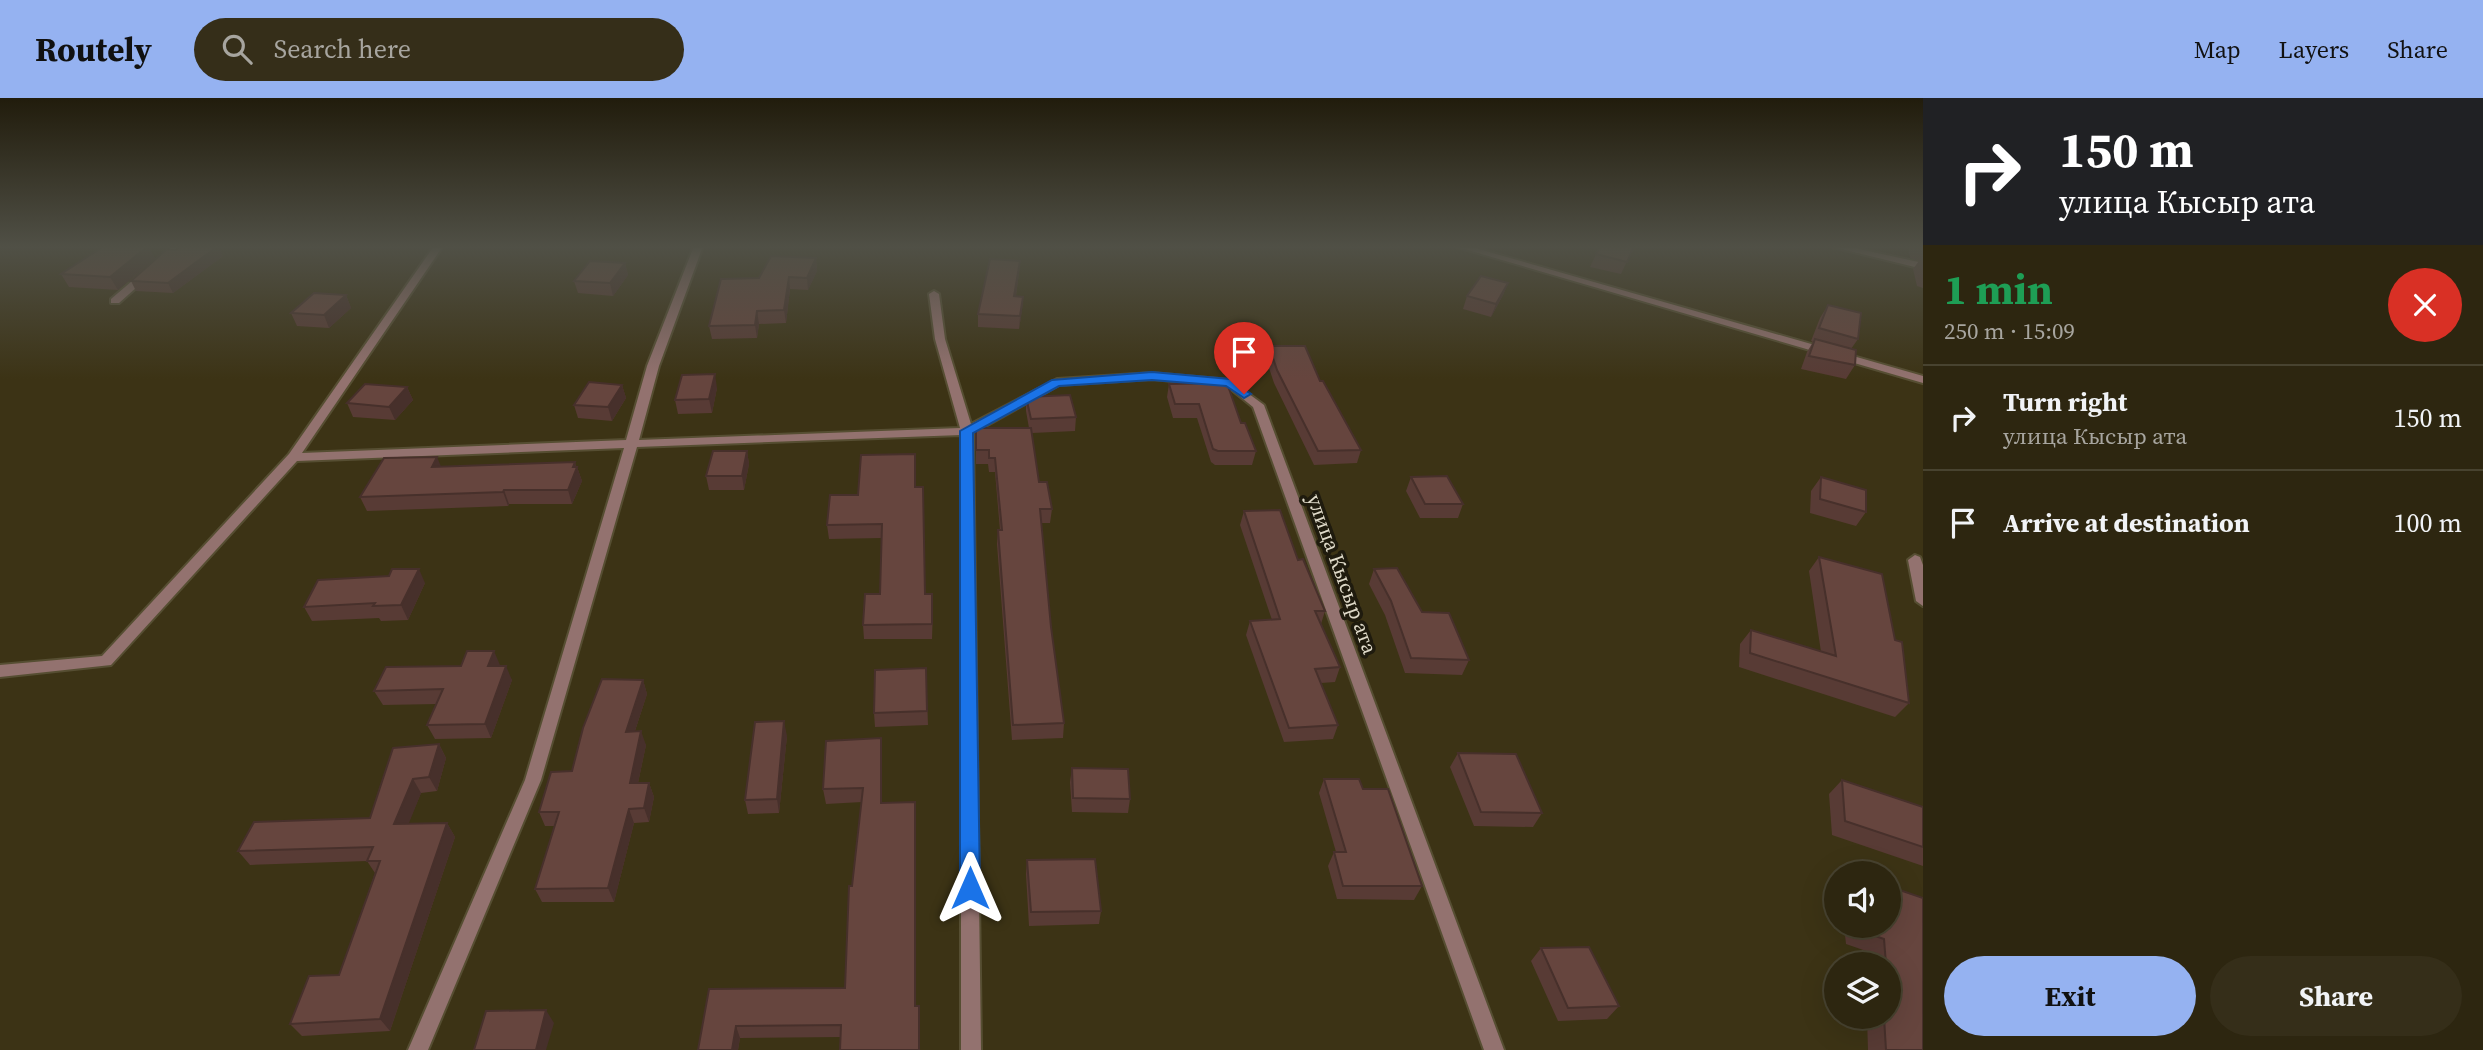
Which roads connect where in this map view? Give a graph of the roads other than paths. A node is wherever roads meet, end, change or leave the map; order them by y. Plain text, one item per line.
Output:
1 (126, 290) edge
2 (407, 290) edge
3 (681, 290) edge
4 (1626, 290) edge
5 (934, 293) dead end
6 (114, 301) dead end
7 (1923, 380) edge
8 (967, 431) junction
9 (631, 445) junction
10 (293, 457) junction
11 (1915, 560) dead end
12 (1923, 601) edge
13 (0, 671) edge
14 (418, 1050) edge
15 (971, 1050) edge
16 (1494, 1050) edge

1 - 6 street
2 - 10 street
3 - 9 street
4 - 7 street
5 - 8 street
8 - 9 street
8 - 15 street
8 - 16 street, улица Кысыр ата
9 - 10 street
9 - 14 street
10 - 13 street
11 - 12 street

